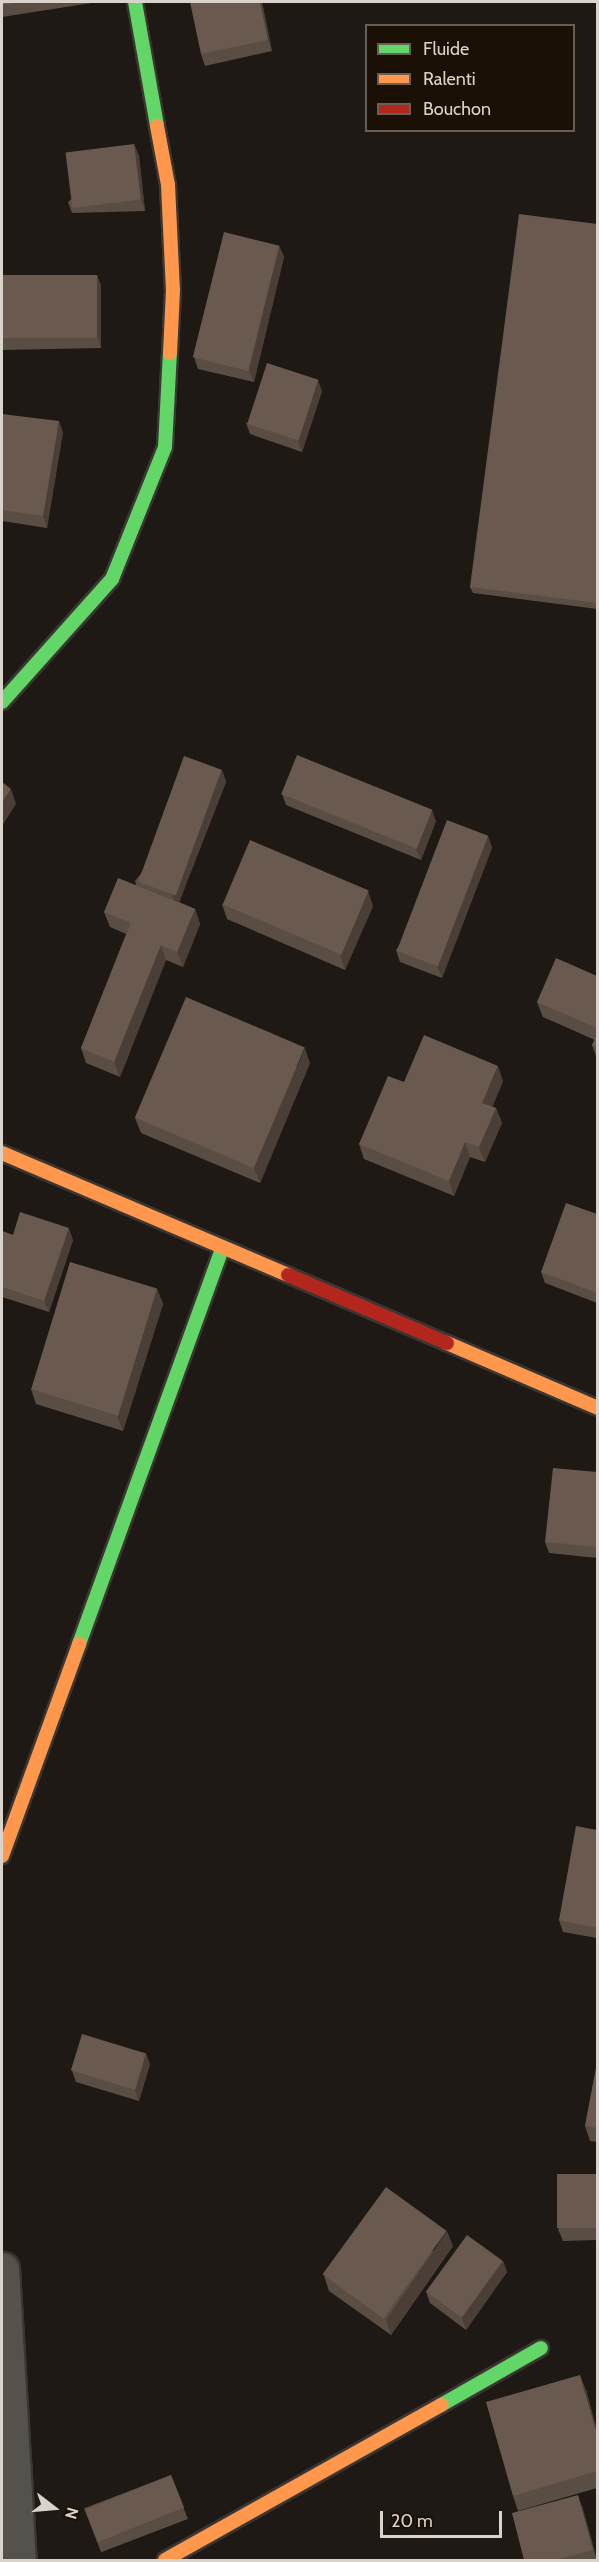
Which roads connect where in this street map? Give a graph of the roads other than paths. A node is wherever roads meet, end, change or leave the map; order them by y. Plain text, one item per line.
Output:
1 (135, 2) edge
2 (2, 702) edge
3 (2, 1153) edge
4 (222, 1248) junction
5 (597, 1408) edge
6 (2, 1856) edge
7 (2, 2269) edge
8 (541, 2348) dead end
9 (19, 2560) edge
10 (165, 2560) edge

1 - 2 street
3 - 4 street
4 - 5 street
4 - 6 street
7 - 9 street
8 - 10 street

